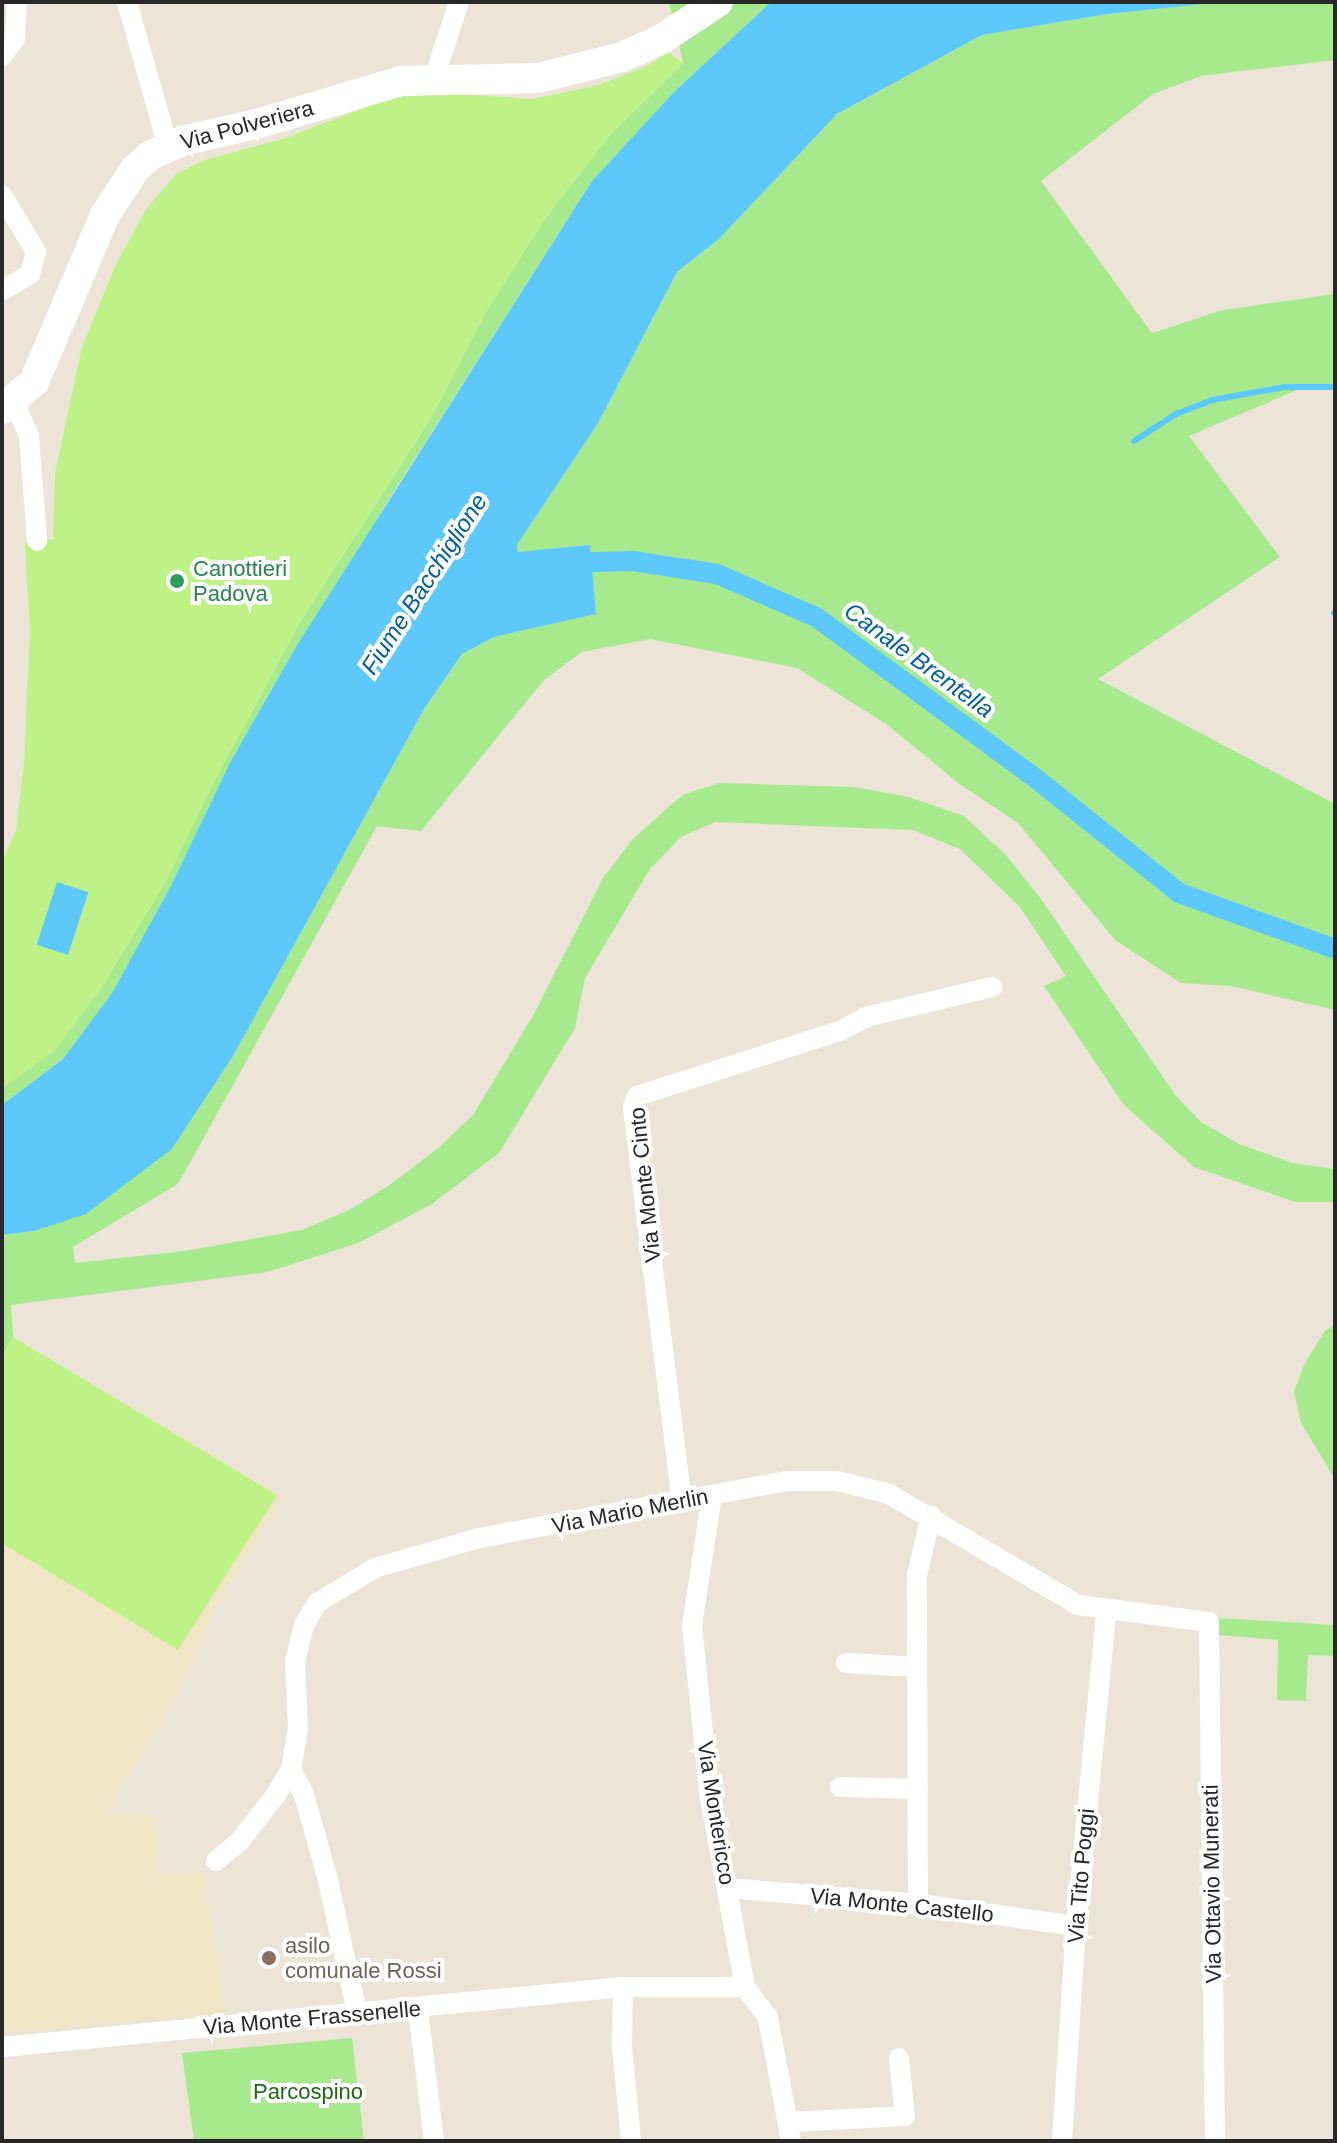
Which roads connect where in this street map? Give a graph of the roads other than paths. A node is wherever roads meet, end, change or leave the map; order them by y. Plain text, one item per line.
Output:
1 (17, 2) edge
2 (127, 2) edge
3 (459, 2) edge
4 (718, 2) edge
5 (2, 56) edge
6 (434, 78) junction
7 (168, 147) junction
8 (2, 195) edge
9 (2, 291) edge
10 (8, 405) edge
11 (37, 541) dead end
12 (993, 987) dead end
13 (712, 1495) junction
14 (682, 1502) junction
15 (931, 1516) junction
16 (1106, 1612) junction
17 (1209, 1626) joint
18 (846, 1663) dead end
19 (917, 1667) junction
20 (291, 1769) junction
21 (840, 1787) dead end
22 (918, 1789) junction
23 (216, 1861) dead end
24 (728, 1888) junction
25 (918, 1904) junction
26 (1076, 1926) junction
27 (623, 1987) junction
28 (745, 1987) junction
29 (418, 2009) junction
30 (357, 2013) junction
31 (2, 2047) edge
32 (899, 2058) dead end
33 (790, 2131) edge
34 (434, 2141) edge
35 (631, 2141) edge
36 (1062, 2141) edge
37 (1215, 2141) edge

1 - 5 street
2 - 7 street
3 - 6 street
4 - 6 street, Via Polveriera
6 - 7 street, Via Polveriera
7 - 10 street, Via Polveriera
8 - 9 street
10 - 11 street, Via Polveriera
12 - 14 street, Via Monte Cinto
13 - 14 street, Via Mario Merlin
13 - 15 street, Via Mario Merlin
13 - 24 street, Via Montericco
14 - 20 street, Via Mario Merlin
15 - 16 street, Via Mario Merlin
15 - 19 street
16 - 17 street, Via Mario Merlin
16 - 26 street, Via Tito Poggi
17 - 37 street, Via Ottavio Munerati
18 - 19 street
19 - 22 street
20 - 23 street, Via Mario Merlin
20 - 30 street
21 - 22 street
22 - 25 street
24 - 25 street, Via Monte Castello
24 - 28 street, Via Montericco
25 - 26 street, Via Monte Castello
26 - 36 street, Via Tito Poggi
27 - 28 street, Via Monte Frassenelle
27 - 29 street, Via Monte Frassenelle
27 - 35 street
28 - 33 street, Via Montericco
29 - 30 street, Via Monte Frassenelle
29 - 34 street
30 - 31 street, Via Monte Frassenelle
32 - 33 street, Via Montericco

